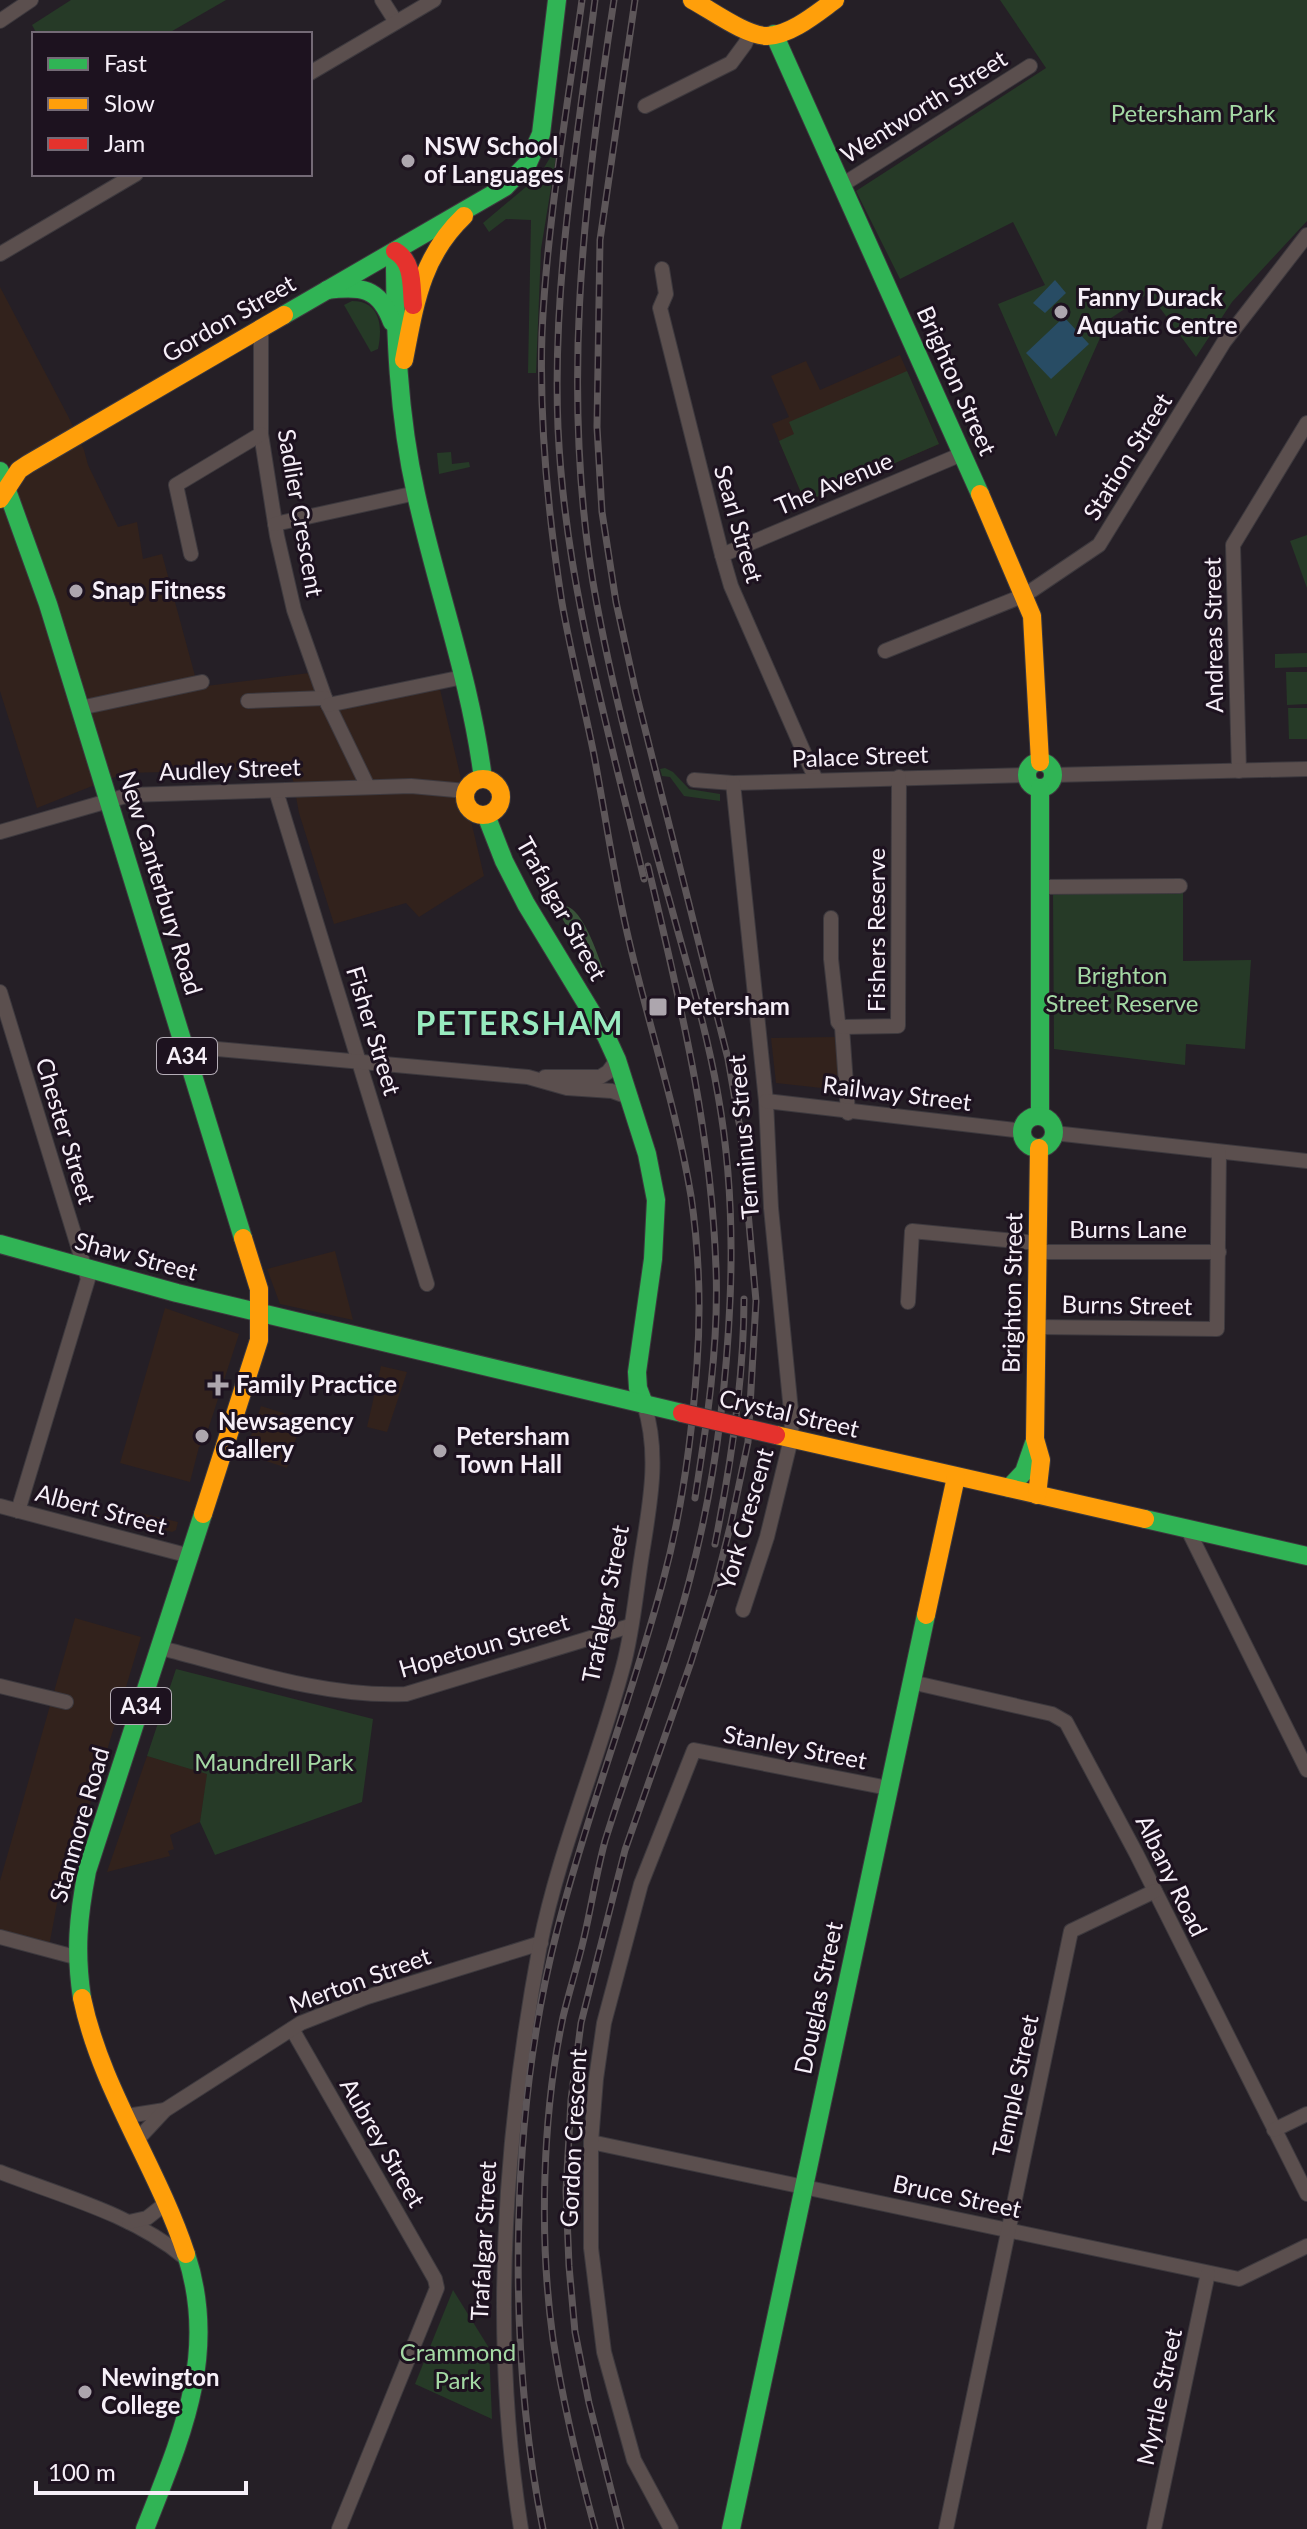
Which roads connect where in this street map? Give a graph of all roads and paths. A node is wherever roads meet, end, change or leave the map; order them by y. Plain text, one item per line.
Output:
1 (31, 0) edge
2 (382, 0) edge
3 (434, 0) edge
4 (557, 0) edge
5 (692, 0) edge
6 (835, 0) edge
7 (0, 21) edge
8 (396, 22) junction
9 (751, 31) junction
10 (774, 34) junction
11 (1030, 66) dead end
12 (312, 72) edge
13 (645, 106) dead end
14 (133, 176) edge
15 (842, 185) junction
16 (482, 200) junction
17 (1307, 235) edge
18 (395, 251) junction
19 (0, 254) edge
20 (662, 269) dead end
21 (327, 290) junction
22 (414, 309) junction
23 (261, 328) junction
24 (394, 329) junction
25 (400, 380) junction
26 (1307, 423) edge
27 (261, 434) junction
28 (962, 454) junction
29 (2, 486) edge
30 (416, 493) junction
31 (275, 524) junction
32 (191, 554) dead end
33 (722, 555) junction
34 (1025, 595) junction
35 (885, 651) dead end
36 (463, 677) junction
37 (202, 682) dead end
38 (248, 701) dead end
39 (326, 701) junction
40 (80, 708) junction
41 (1307, 769) edge
42 (1239, 771) junction
43 (1040, 775) junction
44 (899, 777) junction
45 (483, 779) junction
46 (694, 780) dead end
47 (816, 780) junction
48 (733, 783) junction
49 (368, 787) junction
50 (276, 791) junction
51 (466, 791) junction
52 (109, 800) junction
53 (486, 815) junction
54 (0, 832) edge
55 (1180, 886) dead end
56 (1038, 887) junction
57 (831, 918) dead end
58 (0, 992) edge
59 (842, 1027) junction
60 (184, 1046) junction
61 (617, 1060) junction
62 (360, 1061) junction
63 (528, 1077) junction
64 (631, 1098) junction
65 (766, 1101) junction
66 (848, 1113) junction
67 (1040, 1116) junction
68 (1023, 1131) junction
69 (1054, 1133) junction
70 (1039, 1148) junction
71 (1219, 1153) junction
72 (1307, 1161) edge
73 (0, 1244) edge
74 (1037, 1248) junction
75 (1219, 1252) junction
76 (87, 1270) junction
77 (427, 1284) dead end
78 (908, 1302) dead end
79 (261, 1314) junction
80 (1037, 1327) junction
81 (644, 1404) junction
82 (784, 1437) junction
83 (1035, 1439) junction
84 (956, 1477) junction
85 (1009, 1488) junction
86 (1037, 1495) junction
87 (0, 1506) edge
88 (18, 1511) junction
89 (1187, 1528) junction
90 (190, 1556) junction
91 (1307, 1556) edge
92 (743, 1610) dead end
93 (630, 1626) junction
94 (161, 1648) junction
95 (911, 1682) junction
96 (0, 1686) edge
97 (66, 1702) dead end
98 (694, 1750) joint
99 (1307, 1770) edge
100 (888, 1788) junction
101 (1155, 1891) junction
102 (0, 1937) edge
103 (541, 1943) junction
104 (75, 1957) junction
105 (292, 2029) junction
106 (165, 2110) junction
107 (1307, 2114) edge
108 (127, 2116) junction
109 (1274, 2130) junction
110 (138, 2139) junction
111 (591, 2142) junction
112 (0, 2172) edge
113 (803, 2187) junction
114 (1307, 2194) edge
115 (166, 2203) junction
116 (129, 2222) junction
117 (1007, 2230) junction
118 (1307, 2246) edge
119 (189, 2262) junction
120 (1208, 2273) junction
121 (145, 2529) edge
122 (339, 2529) edge
123 (521, 2529) edge
124 (671, 2529) edge
125 (731, 2529) edge
126 (946, 2529) edge
127 (1154, 2529) edge

1 - 7 street
2 - 8 street
3 - 8 street
4 - 16 main road
5 - 9 main road
6 - 10 main road
8 - 12 street
9 - 10 main road
9 - 13 street
10 - 15 main road, Brighton Street
11 - 15 street, Wentworth Street
14 - 19 street
15 - 28 main road, Brighton Street
16 - 18 main road, Gordon Street
16 - 22 main road
17 - 34 street, Station Street
18 - 21 main road, Gordon Street
18 - 22 main road
18 - 24 main road
20 - 33 street, Searl Street
21 - 23 main road, Gordon Street
21 - 24 main road
22 - 25 main road
23 - 27 street, Sadlier Crescent
23 - 29 main road, Gordon Street
24 - 25 main road
25 - 30 main road
26 - 42 street, Andreas Street
27 - 31 street, Sadlier Crescent
27 - 32 street
28 - 33 street, The Avenue
28 - 34 main road, Brighton Street
29 - 40 main road, New Canterbury Road / A34
30 - 31 street
30 - 36 main road
31 - 39 street, Sadlier Crescent
33 - 47 street, Searl Street
34 - 35 street, Station Street
34 - 43 main road, Brighton Street
36 - 39 street
36 - 45 main road
37 - 40 street
38 - 39 street
39 - 49 street, Sadlier Crescent
40 - 52 main road, New Canterbury Road / A34
41 - 42 street, Palace Street
42 - 43 street, Palace Street
43 - 44 street, Palace Street
43 - 56 main road, Brighton Street
44 - 47 street, Palace Street
44 - 59 street, Fishers Reserve
45 - 51 main road
45 - 53 main road
46 - 48 street, Palace Street
47 - 48 street, Palace Street
48 - 65 street, Terminus Street
49 - 50 street, Audley Street
49 - 51 street, Audley Street
50 - 52 street, Audley Street
50 - 62 street, Fisher Street
51 - 53 main road
52 - 54 street, Audley Street
52 - 60 main road, New Canterbury Road / A34
53 - 61 main road, Trafalgar Street
55 - 56 street
56 - 67 main road, Brighton Street
57 - 59 street
58 - 76 street, Chester Street
59 - 66 street
60 - 62 street
60 - 79 main road, New Canterbury Road / A34
61 - 63 street
61 - 64 main road, Trafalgar Street
62 - 63 street
62 - 77 street, Fisher Street
63 - 64 street
64 - 81 main road, Trafalgar Street
65 - 66 street, Railway Street
65 - 82 street, Terminus Street
66 - 68 street, Railway Street
67 - 68 main road
67 - 69 main road
68 - 70 main road
69 - 70 main road
69 - 71 street
70 - 74 main road, Brighton Street
71 - 72 street
71 - 75 street
73 - 76 main road, Shaw Street
74 - 75 street, Burns Lane
74 - 78 street, Burns Lane
74 - 80 main road, Brighton Street
75 - 80 street, Burns Street
76 - 79 main road, Shaw Street
76 - 88 street
79 - 81 main road, Crystal Street
79 - 90 main road, Stanmore Road / A34
80 - 83 main road, Brighton Street
81 - 82 main road, Crystal Street, bridge
81 - 93 street, Trafalgar Street
82 - 84 main road, Crystal Street
82 - 92 street, York Crescent
83 - 85 main road, Brighton Street
83 - 86 main road, Brighton Street
84 - 85 main road, Crystal Street
84 - 95 main road, Douglas Street
85 - 86 main road, Crystal Street
86 - 89 main road, Crystal Street
87 - 88 street, Albert Street
88 - 90 street, Albert Street
89 - 91 main road, Crystal Street
89 - 99 street
90 - 94 main road, Stanmore Road / A34
93 - 94 street, Hopetoun Street
93 - 103 street, Trafalgar Street
94 - 104 main road, Stanmore Road / A34
95 - 100 main road, Douglas Street
95 - 101 street, Albany Road
96 - 97 street
98 - 100 street, Stanley Street
98 - 111 street, Gordon Crescent
100 - 113 main road, Douglas Street
101 - 109 street, Albany Road
101 - 117 street, Temple Street
102 - 104 street
103 - 105 street, Merton Street
103 - 123 street, Trafalgar Street
104 - 108 main road, Stanmore Road / A34
105 - 106 street, Merton Street
105 - 122 street, Aubrey Street
106 - 108 street, Merton Street
106 - 110 street, Merton Street
107 - 109 street
108 - 110 main road, Stanmore Road / A34
109 - 114 street, Albany Road
110 - 115 main road, Stanmore Road / A34
111 - 113 street, Bruce Street
111 - 124 street, Gordon Crescent
112 - 116 street
113 - 117 street, Bruce Street
113 - 125 main road, Douglas Street
115 - 116 street
115 - 119 main road, Stanmore Road / A34
116 - 119 street
117 - 120 street, Bruce Street
117 - 126 street, Temple Street
118 - 120 street, Bruce Street
119 - 121 main road, Stanmore Road / A34
120 - 127 street, Myrtle Street

